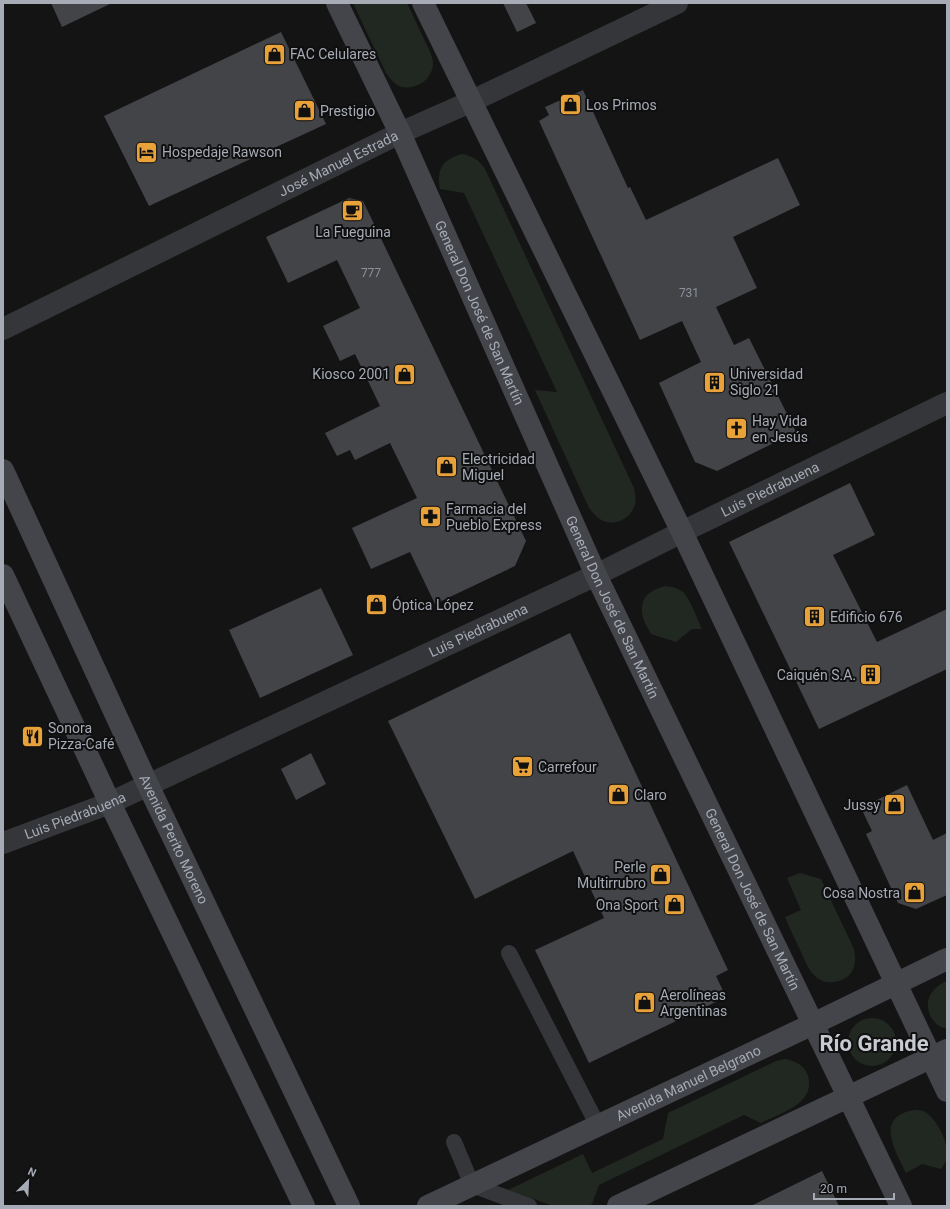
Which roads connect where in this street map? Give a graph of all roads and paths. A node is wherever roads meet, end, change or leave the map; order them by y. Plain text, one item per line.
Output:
1 (337, 3) edge
2 (423, 3) edge
3 (677, 3) edge
4 (470, 102) junction
5 (400, 133) junction
6 (3, 329) edge
7 (947, 403) edge
8 (3, 470) edge
9 (682, 532) junction
10 (3, 575) edge
11 (596, 575) junction
12 (148, 785) junction
13 (110, 803) junction
14 (3, 844) edge
15 (509, 952) dead end
16 (947, 959) edge
17 (895, 984) junction
18 (813, 1024) junction
19 (939, 1054) edge
20 (947, 1092) edge
21 (849, 1096) junction
22 (598, 1126) junction
23 (454, 1142) dead end
24 (472, 1186) junction
25 (304, 1206) edge
26 (349, 1206) edge
27 (428, 1206) edge
28 (529, 1206) edge
29 (618, 1206) edge
30 (901, 1206) edge

1 - 5 main road, General Don José de San Martín
2 - 4 main road
3 - 4 street, José Manuel Estrada
4 - 5 street, José Manuel Estrada
4 - 9 main road
5 - 6 street, José Manuel Estrada
5 - 11 main road, General Don José de San Martín
7 - 9 street, Luis Piedrabuena
8 - 12 main road, Avenida Perito Moreno
9 - 11 street, Luis Piedrabuena
9 - 17 main road
10 - 13 main road
11 - 12 street, Luis Piedrabuena
11 - 18 main road, General Don José de San Martín
12 - 13 street, Luis Piedrabuena
12 - 26 main road, Avenida Perito Moreno
13 - 14 street, Luis Piedrabuena
13 - 25 main road
15 - 22 lane
16 - 17 main road, Avenida Manuel Belgrano
17 - 18 main road, Avenida Manuel Belgrano
17 - 19 main road
18 - 21 main road, General Don José de San Martín
18 - 22 main road, Avenida Manuel Belgrano
19 - 20 main road
19 - 21 main road
21 - 29 main road
21 - 30 main road, General Don José de San Martín
22 - 24 main road, Avenida Manuel Belgrano
23 - 24 lane
24 - 27 main road, Avenida Manuel Belgrano
24 - 28 lane

